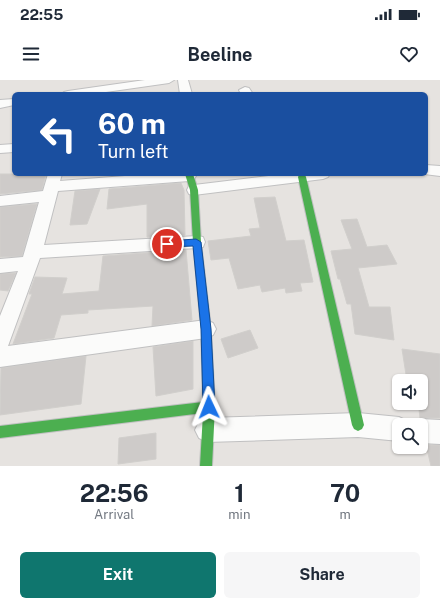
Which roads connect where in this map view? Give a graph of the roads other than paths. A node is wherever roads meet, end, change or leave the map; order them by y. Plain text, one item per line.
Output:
1 (169, 80) edge
2 (183, 80) edge
3 (86, 92) edge
4 (186, 92) edge
5 (12, 102) edge
6 (0, 104) edge
7 (12, 148) edge
8 (0, 149) edge
9 (428, 170) edge
10 (440, 171) edge
11 (309, 176) edge
12 (277, 177) edge
13 (302, 177) junction
14 (190, 180) edge
15 (52, 185) edge
16 (0, 201) edge
17 (196, 242) junction
18 (32, 258) junction
19 (0, 266) edge
20 (206, 329) junction
21 (0, 341) edge
22 (0, 357) edge
23 (209, 407) junction
24 (358, 425) junction
25 (392, 428) edge
26 (206, 430) junction
27 (428, 431) edge
28 (0, 432) edge
29 (440, 432) edge
30 (206, 466) edge

1 - 3 street
2 - 4 street
5 - 6 street
7 - 8 street
9 - 10 street
11 - 13 street
12 - 13 street
12 - 14 street
13 - 24 street
14 - 15 street
14 - 17 street
15 - 16 street
15 - 18 street
17 - 18 street
17 - 20 street
18 - 19 street
18 - 21 street
20 - 22 street
20 - 23 street
23 - 26 street
23 - 28 street
24 - 25 street
24 - 26 street
26 - 30 street
27 - 29 street

